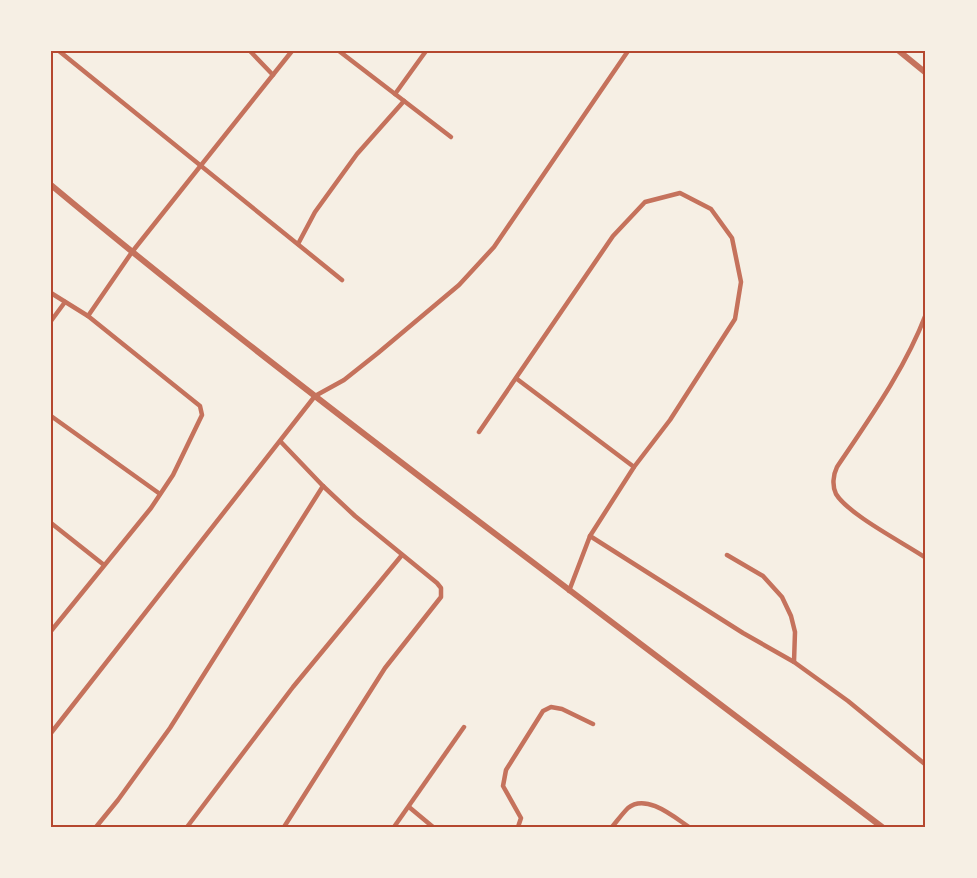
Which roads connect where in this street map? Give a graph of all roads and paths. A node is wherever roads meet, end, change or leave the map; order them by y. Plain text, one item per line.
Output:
1 (59, 51) edge
2 (250, 51) edge
3 (292, 51) edge
4 (339, 51) edge
5 (426, 51) edge
6 (628, 51) edge
7 (899, 51) edge
8 (926, 73) edge
9 (273, 75) junction
10 (395, 94) junction
11 (404, 101) junction
12 (451, 136) dead end
13 (201, 165) junction
14 (51, 185) edge
15 (298, 244) junction
16 (132, 252) junction
17 (342, 280) dead end
18 (51, 293) edge
19 (65, 302) junction
20 (926, 314) edge
21 (88, 316) junction
22 (51, 321) edge
23 (517, 379) junction
24 (315, 396) junction
25 (51, 416) edge
26 (479, 432) dead end
27 (281, 442) junction
28 (634, 467) junction
29 (323, 486) junction
30 (160, 494) junction
31 (51, 522) edge
32 (590, 536) junction
33 (402, 555) junction
34 (727, 555) dead end
35 (926, 558) edge
36 (104, 565) junction
37 (569, 591) junction
38 (52, 627) edge
39 (794, 662) junction
40 (593, 724) dead end
41 (464, 728) dead end
42 (51, 733) edge
43 (926, 765) edge
44 (408, 807) junction
45 (96, 827) edge
46 (187, 827) edge
47 (284, 827) edge
48 (394, 827) edge
49 (433, 827) edge
50 (518, 827) edge
51 (612, 827) edge
52 (689, 827) edge
53 (882, 827) edge

1 - 13 lane
2 - 9 lane
3 - 9 lane
4 - 10 lane
5 - 10 lane
6 - 24 lane
7 - 8 street
9 - 13 lane
10 - 11 lane
11 - 12 lane
11 - 15 lane
13 - 15 lane
13 - 16 lane
14 - 16 street
15 - 17 lane
16 - 21 lane
16 - 24 street
18 - 19 lane
19 - 21 lane
19 - 22 lane
20 - 35 lane
21 - 30 lane
23 - 26 lane
23 - 28 lane
23 - 28 lane
24 - 27 lane
24 - 37 street
25 - 30 lane
27 - 29 lane
27 - 42 lane
28 - 32 lane
29 - 33 lane
29 - 45 lane
30 - 36 lane
31 - 36 lane
32 - 37 lane
32 - 39 lane
33 - 46 lane
33 - 47 lane
34 - 39 lane
36 - 38 lane
37 - 53 street
39 - 43 lane
40 - 50 lane
41 - 44 lane
44 - 48 lane
44 - 49 lane
51 - 52 lane

